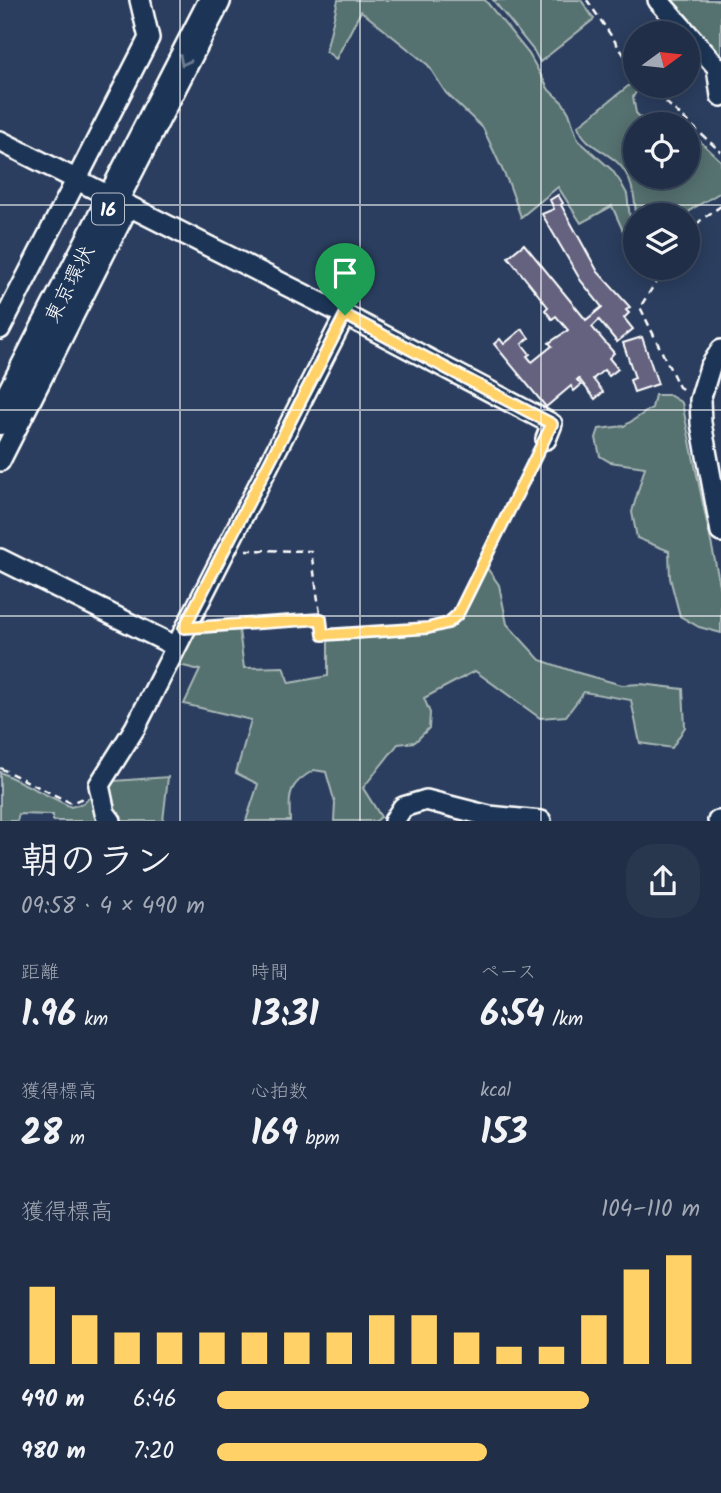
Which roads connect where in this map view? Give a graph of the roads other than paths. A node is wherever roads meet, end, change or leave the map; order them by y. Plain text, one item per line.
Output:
1 (140, 0) edge
2 (192, 0) edge
3 (215, 0) edge
4 (658, 0) edge
5 (721, 96) edge
6 (0, 141) edge
7 (103, 194) junction
8 (345, 315) junction
9 (0, 329) edge
10 (721, 350) edge
11 (0, 375) edge
12 (0, 418) edge
13 (546, 439) road end
14 (0, 461) edge
15 (721, 532) edge
16 (0, 559) edge
17 (179, 637) junction
18 (111, 821) edge
19 (394, 821) edge
20 (541, 821) edge

1 - 7 street
2 - 7 highway, 東京環状 / 16
3 -> 7 highway, 東京環状 / 16
4 - 5 street
6 - 7 street
7 - 8 street
7 - 9 street
7 - 11 highway, 東京環状 / 16
7 - 12 highway, 東京環状 / 16
7 - 14 street
8 - 13 street
8 - 17 street
10 - 15 street
16 - 17 street
17 - 18 street
19 - 20 street

